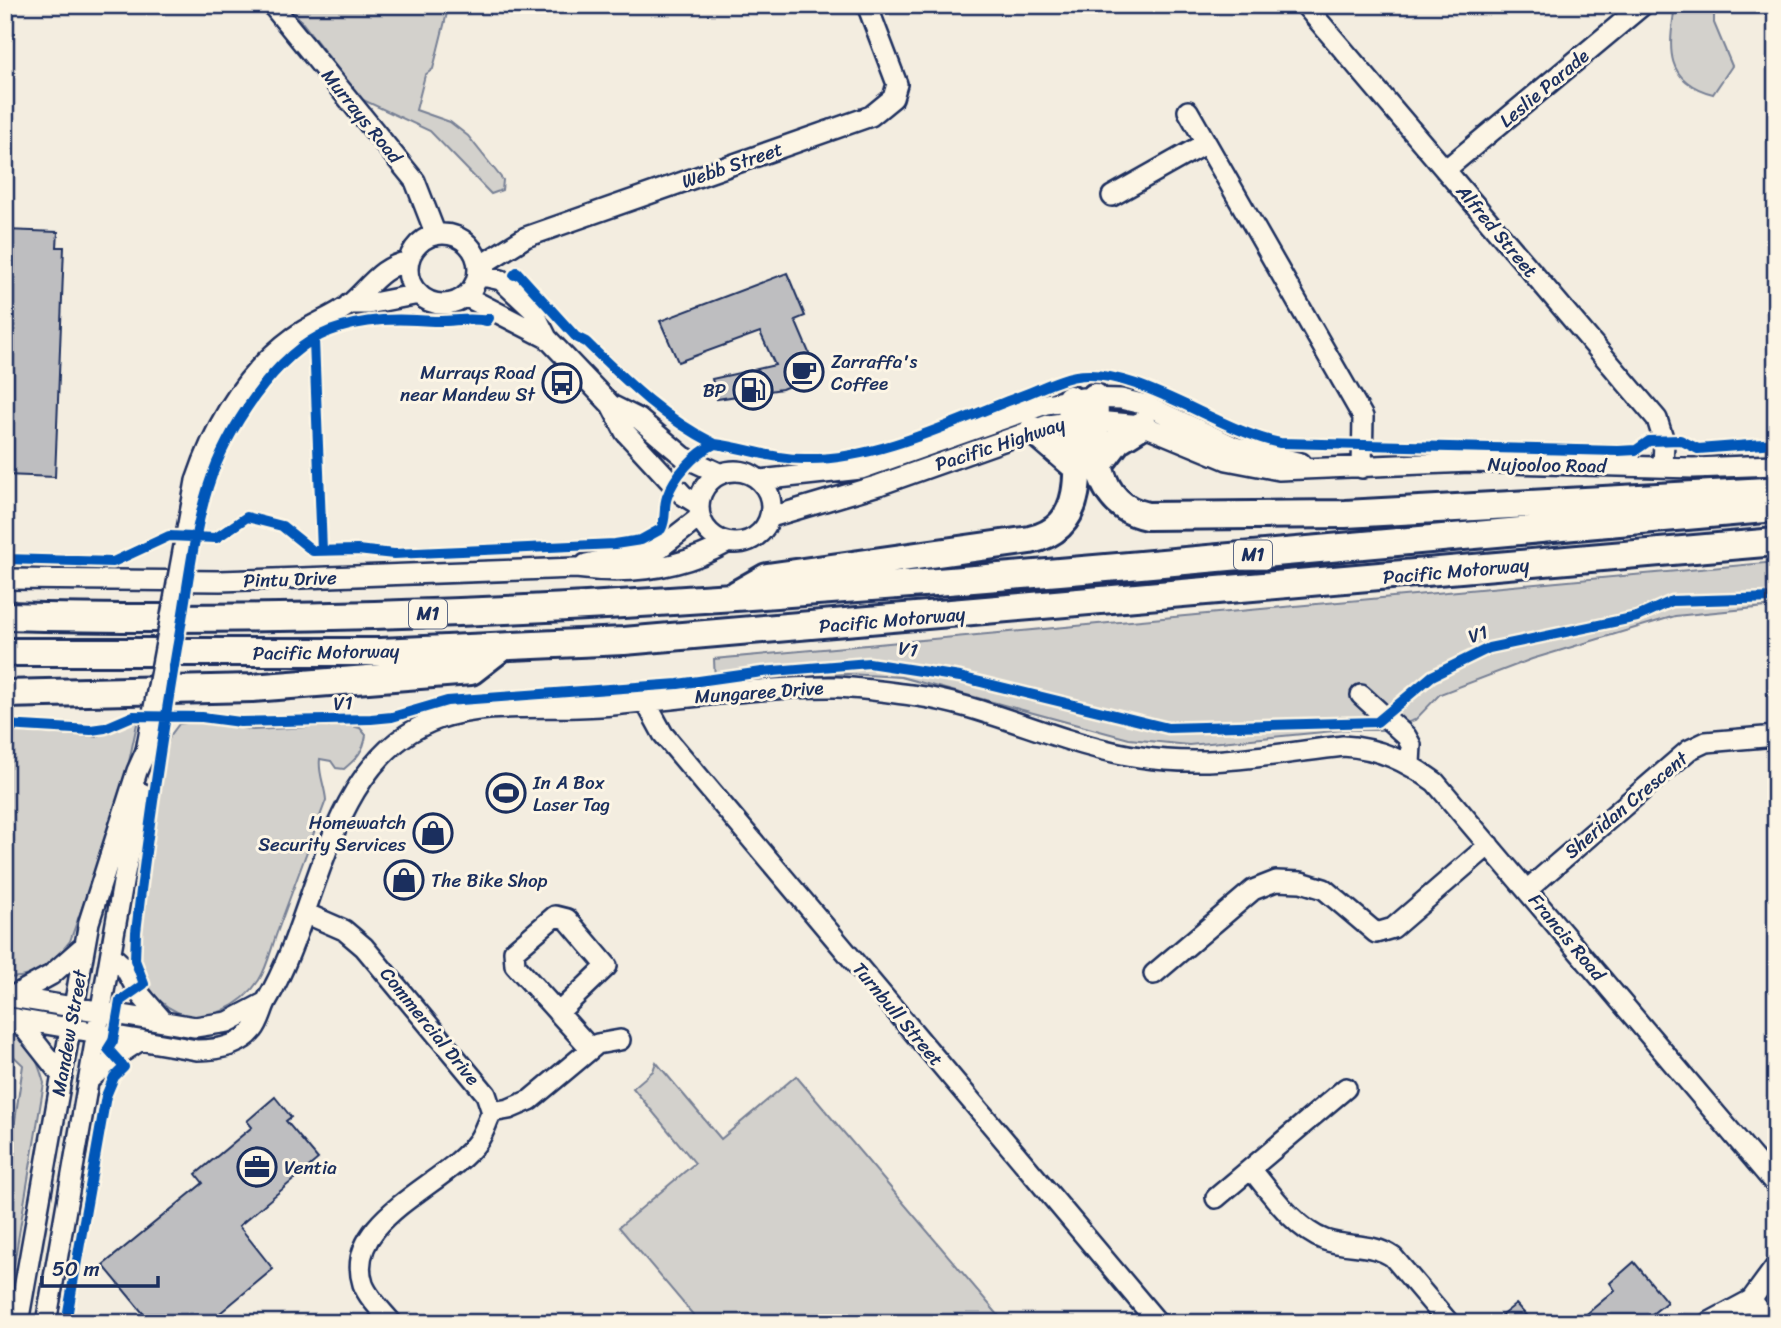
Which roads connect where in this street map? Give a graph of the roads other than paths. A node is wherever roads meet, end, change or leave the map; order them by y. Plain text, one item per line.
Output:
1 (272, 5) edge
2 (867, 5) edge
3 (1304, 5) edge
4 (1643, 5) edge
5 (1188, 111) dead end
6 (1206, 143) junction
7 (1445, 170) junction
8 (1112, 196) dead end
9 (436, 235) junction
10 (409, 261) junction
11 (478, 271) junction
12 (419, 294) junction
13 (465, 296) junction
14 (349, 304) junction
15 (547, 338) junction
16 (611, 405) junction
17 (1083, 409) junction
18 (1142, 425) junction
19 (1033, 430) junction
20 (1087, 466) junction
21 (1776, 466) edge
22 (1663, 467) junction
23 (1318, 468) junction
24 (1362, 468) junction
25 (721, 474) junction
26 (760, 481) junction
27 (1776, 495) edge
28 (1776, 508) edge
29 (699, 511) junction
30 (771, 517) junction
31 (1776, 542) edge
32 (727, 543) junction
33 (576, 568) junction
34 (5, 579) edge
35 (730, 599) junction
36 (5, 616) edge
37 (502, 647) junction
38 (5, 652) edge
39 (5, 694) edge
40 (1361, 695) dead end
41 (645, 701) junction
42 (1776, 736) edge
43 (146, 751) junction
44 (1410, 764) junction
45 (1489, 845) junction
46 (1527, 890) junction
47 (305, 912) junction
48 (84, 946) junction
49 (111, 955) junction
50 (1154, 974) dead end
51 (8, 997) edge
52 (266, 1002) junction
53 (100, 1012) junction
54 (558, 1013) junction
55 (11, 1018) edge
56 (72, 1018) junction
57 (164, 1022) junction
58 (97, 1032) junction
59 (141, 1040) junction
60 (620, 1040) dead end
61 (591, 1049) junction
62 (62, 1076) junction
63 (88, 1081) junction
64 (1346, 1088) dead end
65 (492, 1112) junction
66 (1251, 1169) junction
67 (1776, 1185) edge
68 (1216, 1198) dead end
69 (1776, 1266) edge
70 (1751, 1300) junction
71 (18, 1323) edge
72 (46, 1323) edge
73 (392, 1323) edge
74 (1158, 1323) edge
75 (1449, 1323) edge
76 (1708, 1323) edge
77 (1771, 1323) edge

1 - 9 street, Murrays Road
2 - 11 street, Webb Street
3 - 7 street, Alfred Street
4 - 7 street, Leslie Parade
5 - 6 street
6 - 8 street
6 - 24 street
7 - 22 street, Alfred Street
9 - 10 street
9 - 11 street
10 - 12 street
10 - 14 street, Mandew Street
11 - 13 street
11 - 15 street
12 - 13 street
12 - 14 street, Mandew Street
13 - 15 street
14 - 43 street, Mandew Street, bridge
15 - 16 street
16 - 25 street
16 - 29 street
17 - 18 street, Pacific Highway
17 - 19 street, Pacific Highway
17 - 20 highway
17 - 23 street, Pacific Highway
17 - 26 street, Pacific Highway
18 - 20 highway
18 - 23 street, Pacific Highway
19 - 20 highway
19 - 30 street, Pacific Highway
20 - 27 highway
20 - 35 highway
21 - 22 street, Nujooloo Road
22 - 24 street, Nujooloo Road
23 - 24 street, Nujooloo Road
25 - 26 street
25 - 29 street
26 - 30 street
28 - 35 highway, Pacific Motorway / M1
29 - 32 street
29 - 33 street, Pintu Drive
30 - 32 street
31 - 37 highway, Pacific Motorway / M1
32 - 33 street, Pintu Drive
33 - 34 street, Pintu Drive
35 - 36 highway, Pacific Motorway / M1
37 - 38 highway, Pacific Motorway / M1
37 - 39 highway
40 - 44 street
41 - 44 street, Mungaree Drive
41 - 47 street, Mungaree Drive
41 - 74 street, Turnbull Street
42 - 46 street, Sheridan Crescent
43 - 48 street, Mandew Street
43 - 49 street, Mandew Street
44 - 45 street, Francis Road
45 - 46 street, Francis Road
45 - 50 street
46 - 67 street, Francis Road
47 - 52 street, Mungaree Drive
47 - 65 street, Commercial Drive
48 - 51 street
48 - 56 street, Mandew Street
49 - 53 street, Mandew Street
49 - 57 street
51 - 56 street, Mungaree Drive
52 - 57 street, Mungaree Drive
52 - 59 street, Mungaree Drive
53 - 56 street, Mungaree Drive
53 - 57 street, Mungaree Drive
53 - 58 street, Mandew Street
54 - 54 street
54 - 61 street
55 - 56 street, Mungaree Drive
55 - 62 street
56 - 58 street, Mungaree Drive
56 - 62 street, Mandew Street
58 - 59 street, Mungaree Drive
58 - 63 street, Mandew Street
59 - 63 street
60 - 61 street
61 - 65 street
62 - 71 street, Mandew Street
63 - 72 street, Mandew Street
64 - 66 street
65 - 73 street
66 - 68 street
66 - 75 street
69 - 70 street
70 - 76 street
70 - 77 street

